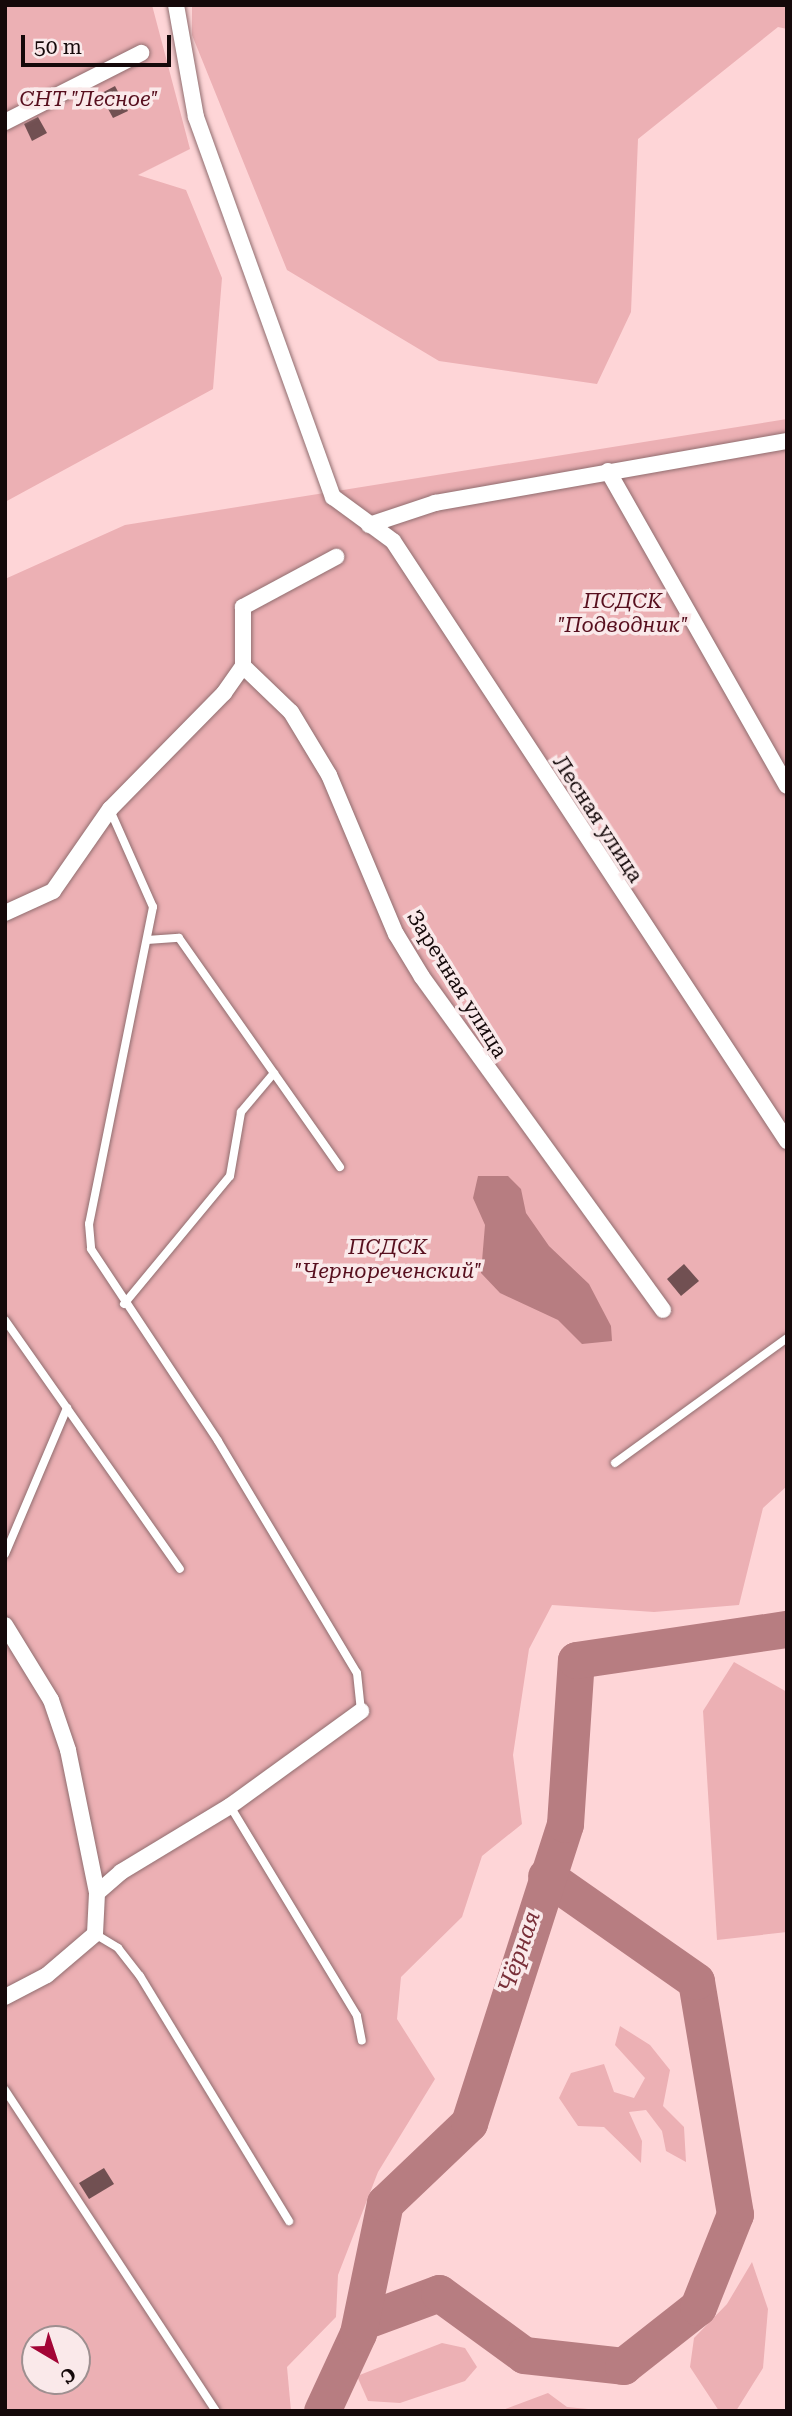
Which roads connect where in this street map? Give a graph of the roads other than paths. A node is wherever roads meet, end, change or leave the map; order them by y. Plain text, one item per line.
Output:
1 (176, 5) edge
2 (141, 53) dead end
3 (5, 122) edge
4 (787, 441) edge
5 (608, 471) junction
6 (369, 525) junction
7 (336, 557) dead end
8 (243, 666) junction
9 (787, 786) edge
10 (110, 809) junction
11 (5, 913) edge
12 (147, 940) junction
13 (274, 1073) junction
14 (787, 1141) edge
15 (340, 1167) dead end
16 (124, 1304) junction
17 (663, 1310) dead end
18 (5, 1320) edge
19 (787, 1338) edge
20 (67, 1408) junction
21 (615, 1463) dead end
22 (5, 1554) edge
23 (180, 1569) dead end
24 (5, 1625) edge
25 (361, 1711) joint
26 (230, 1806) junction
27 (97, 1893) junction
28 (95, 1934) junction
29 (5, 1997) edge
30 (362, 2041) dead end
31 (5, 2090) edge
32 (289, 2221) dead end
33 (216, 2411) edge

1 - 6 street, Лесная улица
2 - 3 street
4 - 5 street
5 - 6 street
5 - 9 street
6 - 14 street, Лесная улица
7 - 8 street
8 - 10 street
8 - 17 street, Заречная улица
10 - 11 street
10 - 12 lane
12 - 13 lane
12 - 16 lane
13 - 15 lane
13 - 16 lane
16 - 25 lane
18 - 20 lane
19 - 21 lane
20 - 22 lane
20 - 23 lane
24 - 27 street
25 - 26 street
26 - 27 street
26 - 30 lane
27 - 28 street
28 - 29 street
28 - 32 lane
31 - 33 lane

